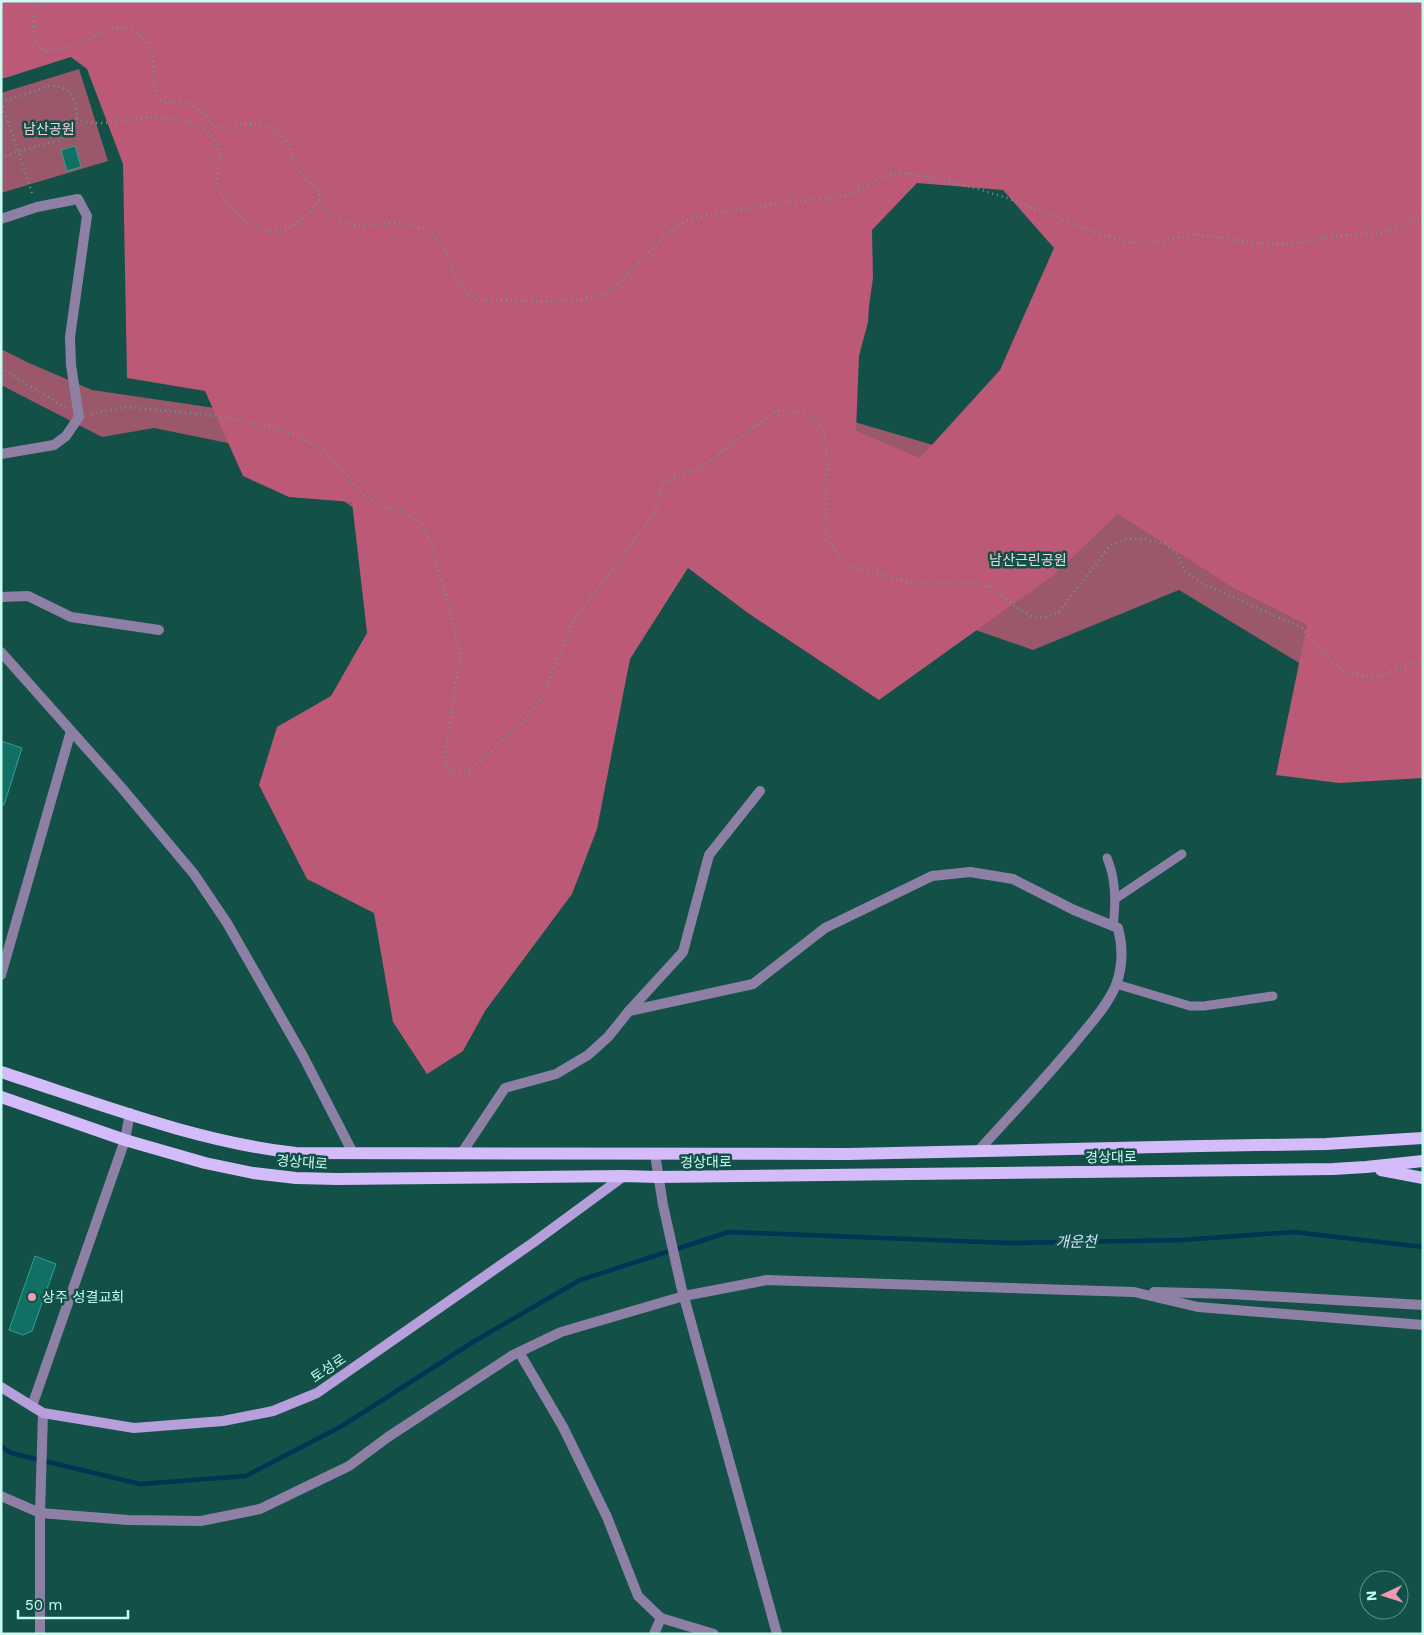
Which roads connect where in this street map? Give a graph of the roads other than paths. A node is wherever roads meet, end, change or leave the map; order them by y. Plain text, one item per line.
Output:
1 (1, 219) edge
2 (1, 454) edge
3 (1, 597) edge
4 (158, 630) dead end
5 (1, 652) edge
6 (71, 731) junction
7 (760, 791) dead end
8 (1182, 854) dead end
9 (1107, 858) dead end
10 (1114, 899) junction
11 (1114, 926) junction
12 (1, 975) edge
13 (1116, 984) junction
14 (1273, 996) dead end
15 (629, 1011) junction
16 (1, 1072) edge
17 (1, 1096) edge
18 (130, 1113) junction
19 (1423, 1138) edge
20 (125, 1140) junction
21 (978, 1150) junction
22 (353, 1153) junction
23 (462, 1154) junction
24 (655, 1154) junction
25 (1423, 1161) edge
26 (1366, 1167) junction
27 (624, 1176) junction
28 (657, 1177) junction
29 (1423, 1178) edge
30 (682, 1291) junction
31 (1134, 1292) junction
32 (1423, 1305) edge
33 (1423, 1325) edge
34 (519, 1352) junction
35 (1, 1387) edge
36 (32, 1406) junction
37 (44, 1413) junction
38 (1, 1496) edge
39 (40, 1513) junction
40 (662, 1618) junction
41 (40, 1634) edge
42 (654, 1634) edge
43 (714, 1634) edge
44 (777, 1634) edge

1 - 2 street
3 - 4 street
5 - 6 street
6 - 12 street
6 - 22 street
7 - 15 street
8 - 10 lane
9 - 10 lane
10 - 11 lane
11 - 13 street
11 - 15 street
13 - 14 lane
13 - 21 street
15 - 23 street
16 - 18 main road, 경상대로
17 - 20 main road, 경상대로
18 - 20 street
18 - 22 main road, 경상대로
19 - 21 main road, 경상대로
20 - 27 main road, 경상대로
20 - 36 street
21 - 24 main road, 경상대로
22 - 23 main road, 경상대로
23 - 24 main road, 경상대로
24 - 28 street
25 - 26 main road, 경상대로
26 - 28 main road, 경상대로
26 - 29 main road
27 - 28 main road, 경상대로
27 - 37 street, 토성로
28 - 30 street
30 - 31 street
30 - 34 street
30 - 44 street
31 - 32 street
31 - 33 street
34 - 39 street
34 - 40 street
35 - 36 street, 토성로
36 - 37 street, 토성로
37 - 39 street
38 - 39 street
39 - 41 street
40 - 42 street
40 - 43 street

